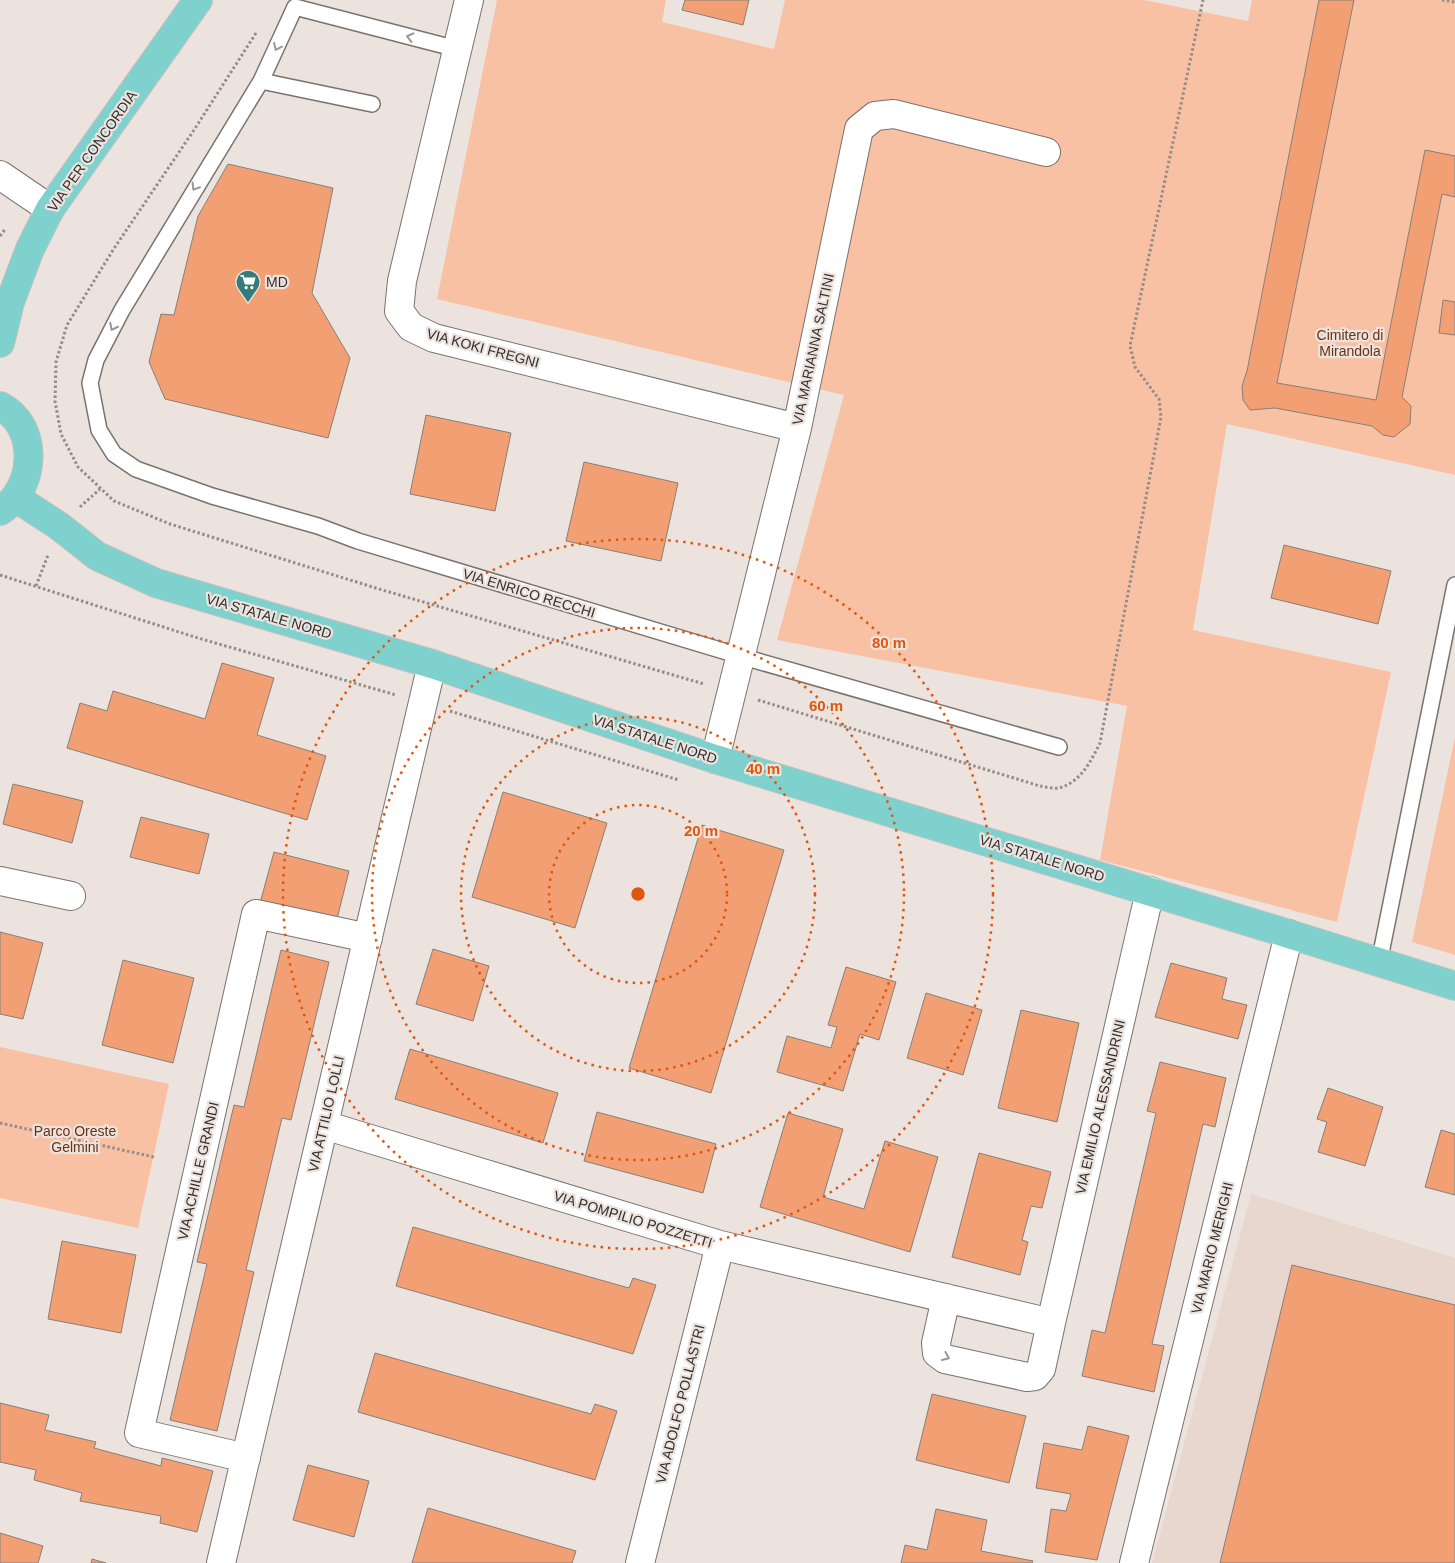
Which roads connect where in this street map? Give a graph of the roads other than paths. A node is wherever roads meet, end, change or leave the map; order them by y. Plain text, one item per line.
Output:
1 (198, 0) edge
2 (469, 0) edge
3 (457, 49) junction
4 (261, 81) junction
5 (372, 104) dead end
6 (1046, 152) dead end
7 (0, 175) edge
8 (50, 209) junction
9 (0, 343) edge
10 (0, 406) edge
11 (797, 428) junction
12 (8, 504) edge
13 (1455, 585) edge
14 (740, 656) junction
15 (432, 664) junction
16 (1059, 747) dead end
17 (715, 759) junction
18 (0, 881) edge
19 (1150, 891) junction
20 (71, 896) dead end
21 (1289, 934) junction
22 (368, 938) junction
23 (1378, 963) junction
24 (1455, 986) edge
25 (324, 1125) junction
26 (720, 1245) junction
27 (946, 1298) junction
28 (1051, 1323) junction
29 (246, 1458) junction
30 (221, 1563) edge
31 (640, 1563) edge
32 (1134, 1563) edge

1 - 8 main road, VIA PER CONCORDIA
2 - 3 street, VIA KOKI FREGNI
3 -> 4 lane, VIA ENRICO RECCHI
3 - 11 street, VIA KOKI FREGNI
4 - 5 lane
4 -> 14 lane, VIA ENRICO RECCHI
6 - 11 street, VIA MARIANNA SALTINI
7 - 8 street
8 - 9 main road, VIA PER CONCORDIA
10 - 12 main road
11 - 14 street, VIA MARIANNA SALTINI
12 - 15 main road, VIA STATALE NORD
13 - 23 lane
14 - 16 lane, VIA ENRICO RECCHI
14 - 17 street, VIA MARIANNA SALTINI
15 - 17 main road, VIA STATALE NORD
15 - 22 street, VIA ATTILIO LOLLI
17 - 19 main road, VIA STATALE NORD
18 - 20 street
19 - 21 main road, VIA STATALE NORD
19 - 28 street, VIA EMILIO ALESSANDRINI
21 - 23 main road, VIA STATALE NORD
21 - 32 street, VIA MARIO MERIGHI
22 - 25 street, VIA ATTILIO LOLLI
22 - 29 street, VIA ACHILLE GRANDI
23 - 24 main road, VIA STATALE NORD
25 - 26 street, VIA POMPILIO POZZETTI
25 - 29 street, VIA ATTILIO LOLLI
26 - 27 street, VIA POMPILIO POZZETTI
26 - 31 street, VIA ADOLFO POLLASTRI
27 - 28 street
27 -> 28 street, VIA EMILIO ALESSANDRINI
29 - 30 street, VIA ATTILIO LOLLI

